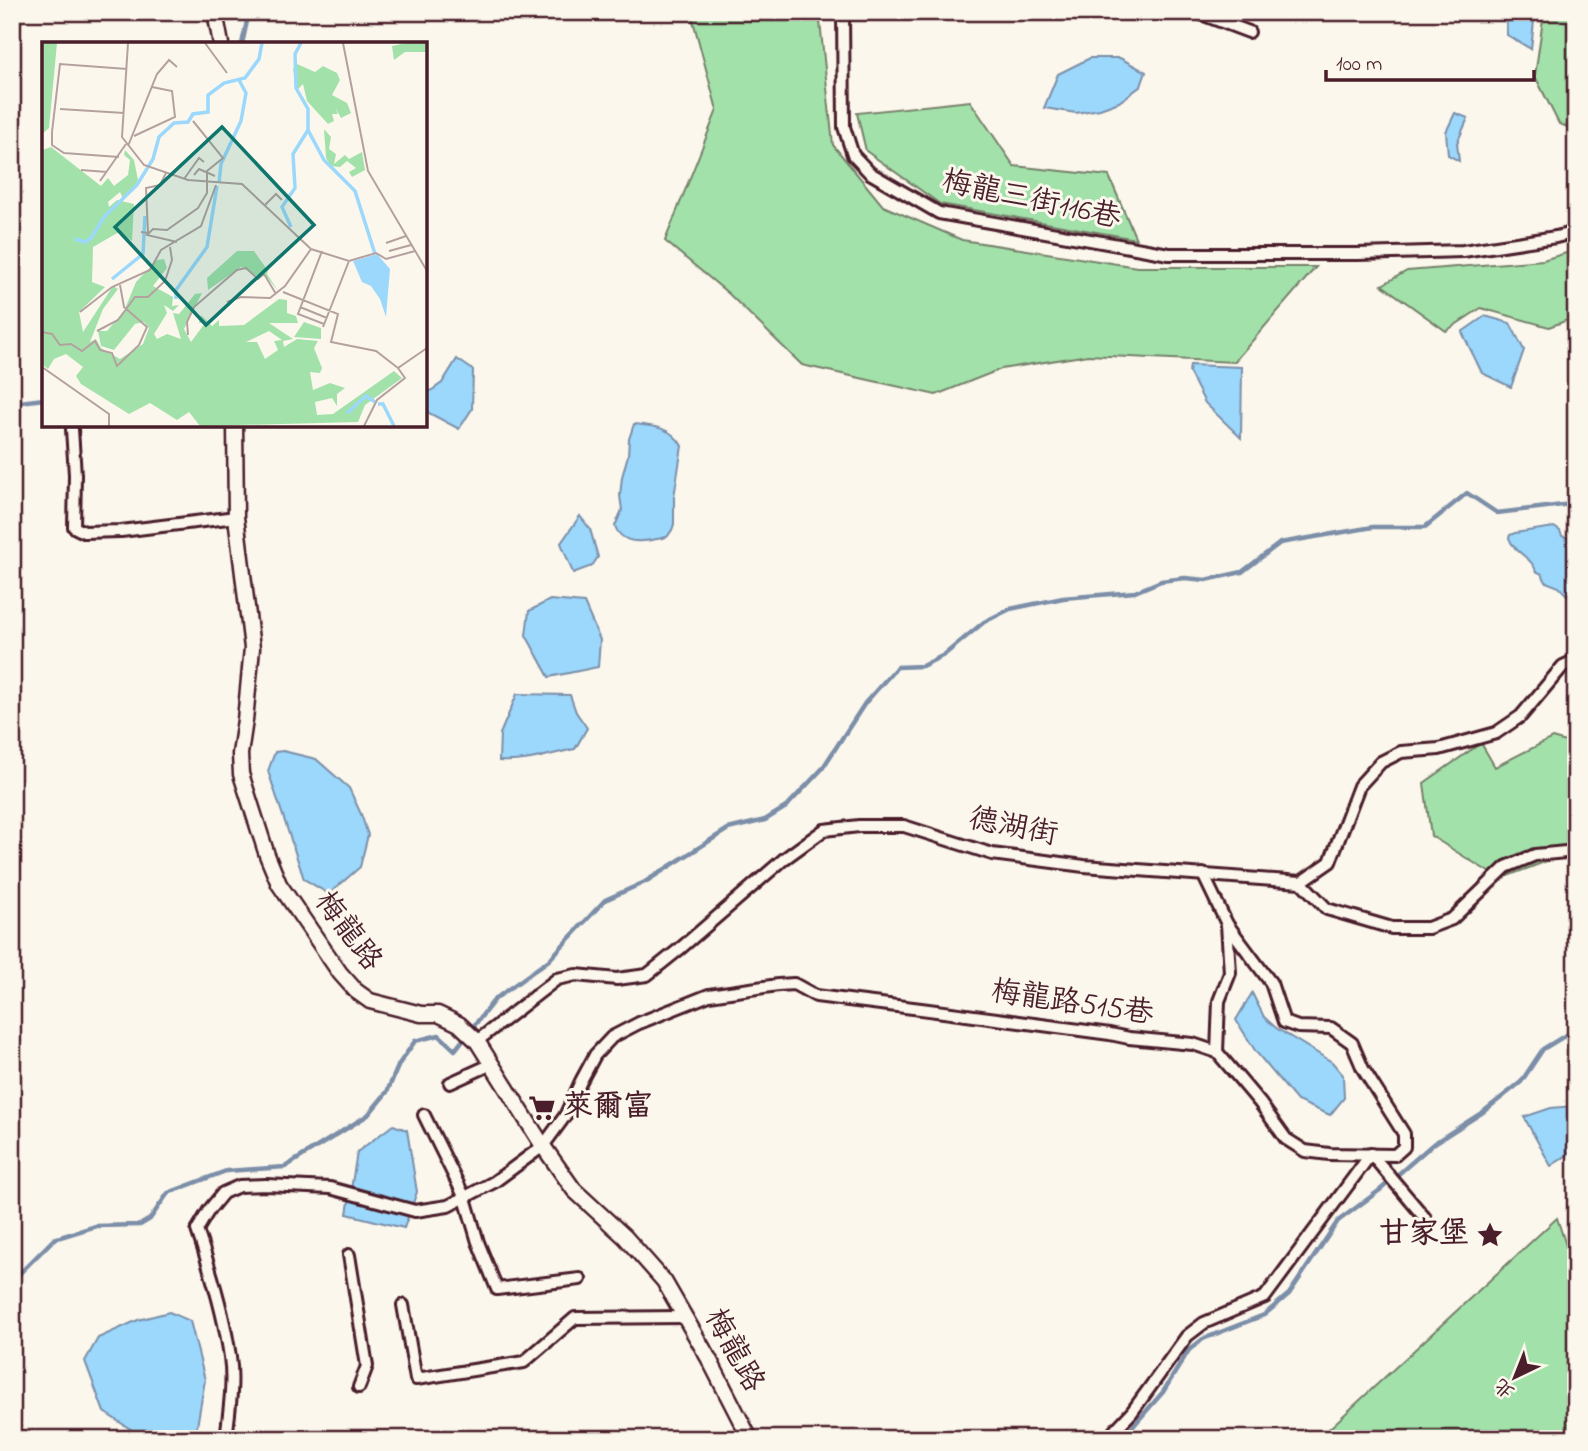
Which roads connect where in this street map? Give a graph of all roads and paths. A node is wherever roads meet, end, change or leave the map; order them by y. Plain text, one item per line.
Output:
1 (215, 12) edge
2 (843, 12) edge
3 (1196, 12) edge
4 (1249, 32) dead end
5 (221, 42) edge
6 (1576, 232) edge
7 (234, 427) edge
8 (72, 429) dead end
9 (236, 517) junction
10 (1576, 660) edge
11 (1576, 851) edge
12 (1203, 874) junction
13 (1301, 882) junction
14 (1227, 924) junction
15 (476, 1040) junction
16 (1217, 1052) junction
17 (492, 1064) junction
18 (450, 1083) dead end
19 (424, 1115) dead end
20 (543, 1146) junction
21 (1371, 1154) junction
22 (465, 1198) junction
23 (1425, 1218) dead end
24 (349, 1255) dead end
25 (580, 1279) dead end
26 (404, 1305) dead end
27 (684, 1317) junction
28 (359, 1387) dead end
29 (226, 1439) edge
30 (750, 1439) edge
31 (1107, 1439) edge

1 - 5 street
2 - 6 street, 梅龍三街116巷
3 - 4 street
7 - 9 street, 梅龍路
8 - 9 street
9 - 15 street, 梅龍路
10 - 13 street
11 - 13 street
12 - 13 street, 德湖街
12 - 14 street
12 - 15 street, 德湖街
14 - 16 street
14 - 21 street
15 - 17 street, 梅龍路
16 - 20 street, 梅龍路515巷
16 - 21 street
17 - 18 street
17 - 20 street, 梅龍路
19 - 22 street
20 - 22 street, 梅龍路515巷
20 - 27 street, 梅龍路
21 - 23 street
21 - 31 street
22 - 25 street
22 - 29 street, 梅龍路515巷
24 - 28 street
26 - 27 street
27 - 30 street, 梅龍路

